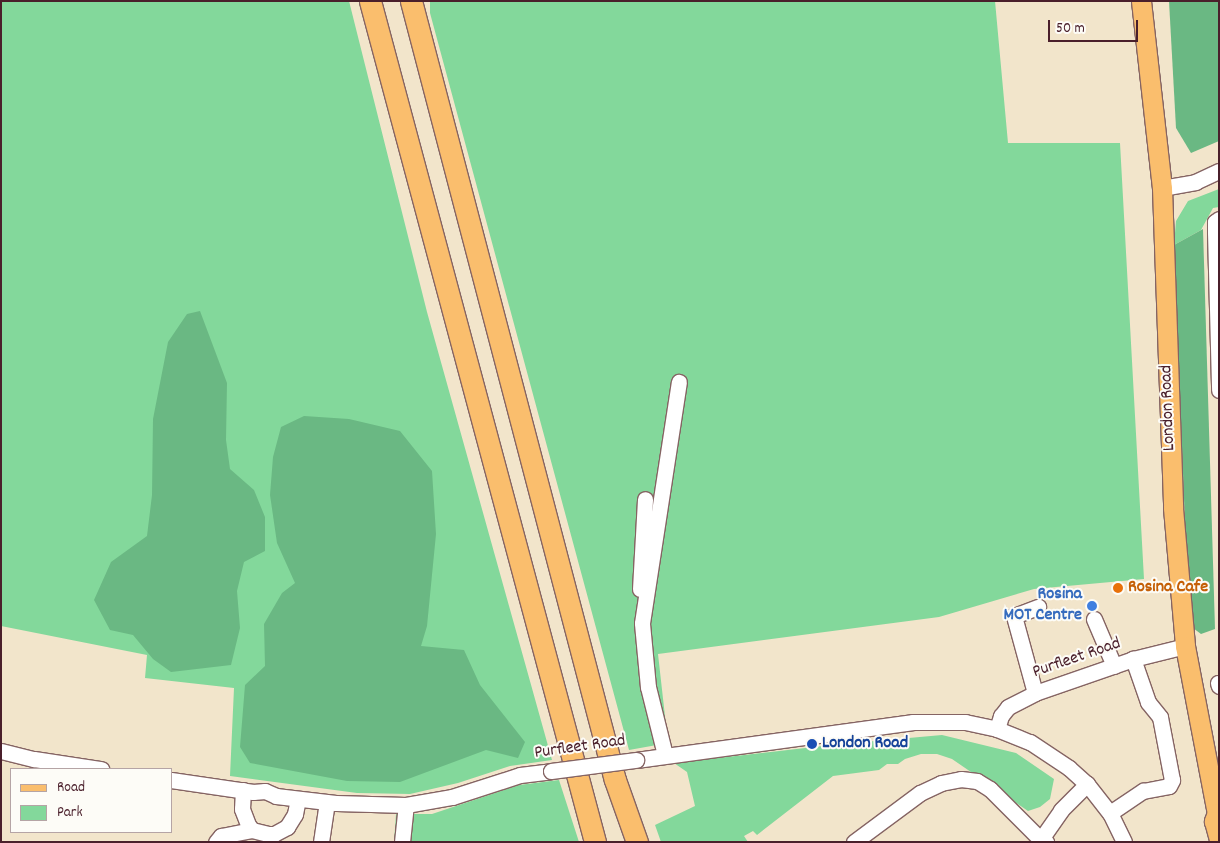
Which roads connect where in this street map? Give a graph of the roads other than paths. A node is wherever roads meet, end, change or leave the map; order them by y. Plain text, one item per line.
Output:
1 (370, 1) edge
2 (411, 1) edge
3 (1140, 1) edge
4 (1219, 171) edge
5 (1162, 188) junction
6 (1217, 225) edge
7 (1217, 323) edge
8 (679, 382) dead end
9 (1219, 390) edge
10 (645, 499) dead end
11 (1038, 607) dead end
12 (1094, 619) dead end
13 (642, 623) junction
14 (1185, 646) junction
15 (1133, 659) junction
16 (1114, 666) junction
17 (1035, 694) junction
18 (998, 729) junction
19 (1, 751) edge
20 (665, 755) junction
21 (94, 768) edge
22 (172, 780) edge
23 (1087, 784) junction
24 (243, 790) junction
25 (298, 798) junction
26 (327, 802) junction
27 (406, 805) junction
28 (1217, 805) edge
29 (1110, 813) junction
30 (252, 830) junction
31 (1219, 840) edge
32 (1042, 841) edge
33 (216, 842) edge
34 (321, 842) edge
35 (402, 842) edge
36 (595, 842) edge
37 (637, 842) edge
38 (854, 842) edge
39 (1124, 842) edge

1 - 36 highway
2 - 37 highway
3 - 5 main road, London Road
4 - 5 street
5 - 14 main road, London Road
6 - 7 street
7 - 9 street
8 - 13 street
10 - 13 street
11 - 17 street
12 - 16 street
13 - 20 street
14 - 15 street, Purfleet Road
14 - 28 main road, London Road
15 - 16 street, Purfleet Road
15 - 29 street
16 - 17 street, Purfleet Road
17 - 18 street, Purfleet Road
18 - 20 street, Purfleet Road
18 - 23 street, Purfleet Road
19 - 21 street
20 - 27 street, Purfleet Road, bridge
22 - 24 street, Purfleet Road
23 - 29 street, Purfleet Road
23 - 32 street
24 - 25 street, Purfleet Road
24 - 30 street
25 - 26 street, Purfleet Road
25 - 30 street
26 - 27 street, Purfleet Road
26 - 34 street
27 - 35 street
28 - 31 main road, London Road
29 - 39 street, Purfleet Road
30 - 33 street
32 - 38 street

